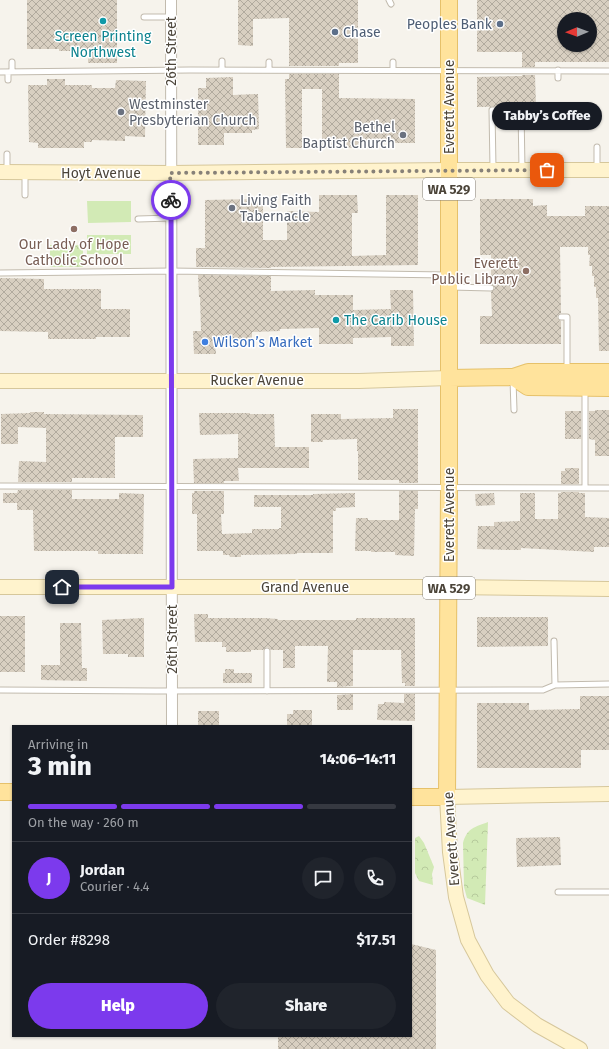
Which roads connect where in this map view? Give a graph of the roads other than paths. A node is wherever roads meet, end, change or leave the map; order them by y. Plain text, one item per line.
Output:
1 (171, 0) edge
2 (449, 0) edge
3 (144, 17) dead end
4 (171, 17) junction
5 (12, 62) dead end
6 (222, 62) dead end
7 (269, 62) dead end
8 (393, 62) dead end
9 (171, 70) junction
10 (222, 70) junction
11 (269, 70) junction
12 (393, 70) junction
13 (449, 70) junction
14 (558, 70) junction
15 (609, 71) edge
16 (0, 72) edge
17 (10, 72) junction
18 (558, 78) dead end
19 (8, 80) dead end
20 (597, 147) dead end
21 (7, 154) dead end
22 (449, 170) junction
23 (493, 170) junction
24 (522, 170) junction
25 (603, 170) edge
26 (4, 172) edge
27 (25, 172) junction
28 (170, 173) junction
29 (24, 195) dead end
30 (171, 218) junction
31 (138, 219) dead end
32 (171, 271) junction
33 (0, 272) edge
34 (449, 281) junction
35 (491, 288) dead end
36 (561, 317) dead end
37 (567, 372) junction
38 (609, 372) edge
39 (513, 377) junction
40 (449, 378) junction
41 (171, 380) junction
42 (0, 381) edge
43 (585, 388) junction
44 (609, 388) edge
45 (514, 410) dead end
46 (0, 486) edge
47 (171, 487) junction
48 (449, 488) junction
49 (585, 488) junction
50 (609, 488) edge
51 (0, 587) edge
52 (172, 587) junction
53 (449, 587) junction
54 (609, 589) edge
55 (554, 641) dead end
56 (267, 651) dead end
57 (555, 684) junction
58 (609, 684) edge
59 (0, 690) edge
60 (448, 690) junction
61 (172, 691) junction
62 (267, 691) junction
63 (172, 725) edge
64 (0, 792) edge
65 (12, 792) edge
66 (609, 794) edge
67 (412, 797) edge
68 (447, 797) junction
69 (558, 892) dead end
70 (609, 892) edge
71 (580, 1049) edge

1 - 4 street, 26th Street
2 - 13 main road, Everett Avenue / WA 529
3 - 4 lane
4 - 9 street, 26th Street
5 - 17 lane
6 - 10 lane
7 - 11 lane
8 - 12 lane
9 - 10 lane
9 - 17 lane
9 - 28 street, 26th Street
10 - 11 lane
11 - 12 lane
12 - 13 lane
13 - 14 lane
13 - 22 main road, Everett Avenue / WA 529
14 - 15 lane
14 - 18 lane
16 - 17 lane
17 - 19 lane
20 - 25 lane
21 - 26 lane
22 - 23 street, Hoyt Avenue
22 - 28 street, Hoyt Avenue
22 - 34 main road, Everett Avenue / WA 529
23 - 24 street, Hoyt Avenue
23 - 24 lane
24 - 25 street, Hoyt Avenue
26 - 27 street, Hoyt Avenue
27 - 28 street, Hoyt Avenue
27 - 29 lane
28 - 30 street, 26th Street
30 - 31 lane
30 - 32 street, 26th Street
32 - 33 lane
32 - 34 lane
32 - 41 street, 26th Street
34 - 35 lane
34 - 40 main road, Everett Avenue / WA 529
36 - 37 lane
37 - 38 main road, Rucker Avenue
37 - 39 main road, Rucker Avenue
39 - 40 main road, Rucker Avenue
39 - 43 main road
39 - 45 lane
40 - 41 street, Rucker Avenue
40 - 48 main road, Everett Avenue / WA 529
41 - 42 street, Rucker Avenue
41 - 47 street, 26th Street
43 - 44 main road
43 - 49 lane
46 - 47 lane
47 - 48 lane
47 - 52 street, 26th Street
48 - 49 lane
48 - 53 main road, Everett Avenue / WA 529
49 - 50 lane
51 - 52 street, Grand Avenue
52 - 53 street, Grand Avenue
52 - 61 street, 26th Street
53 - 54 street, Grand Avenue
53 - 60 main road, Everett Avenue / WA 529
55 - 57 lane
56 - 62 lane
57 - 58 lane
57 - 60 lane
59 - 61 lane
60 - 62 lane
60 - 68 main road, Everett Avenue / WA 529
61 - 62 lane
61 - 63 street, 26th Street
64 - 65 main road
66 - 68 street
67 - 68 main road
68 - 71 street, Everett Avenue
69 - 70 lane

